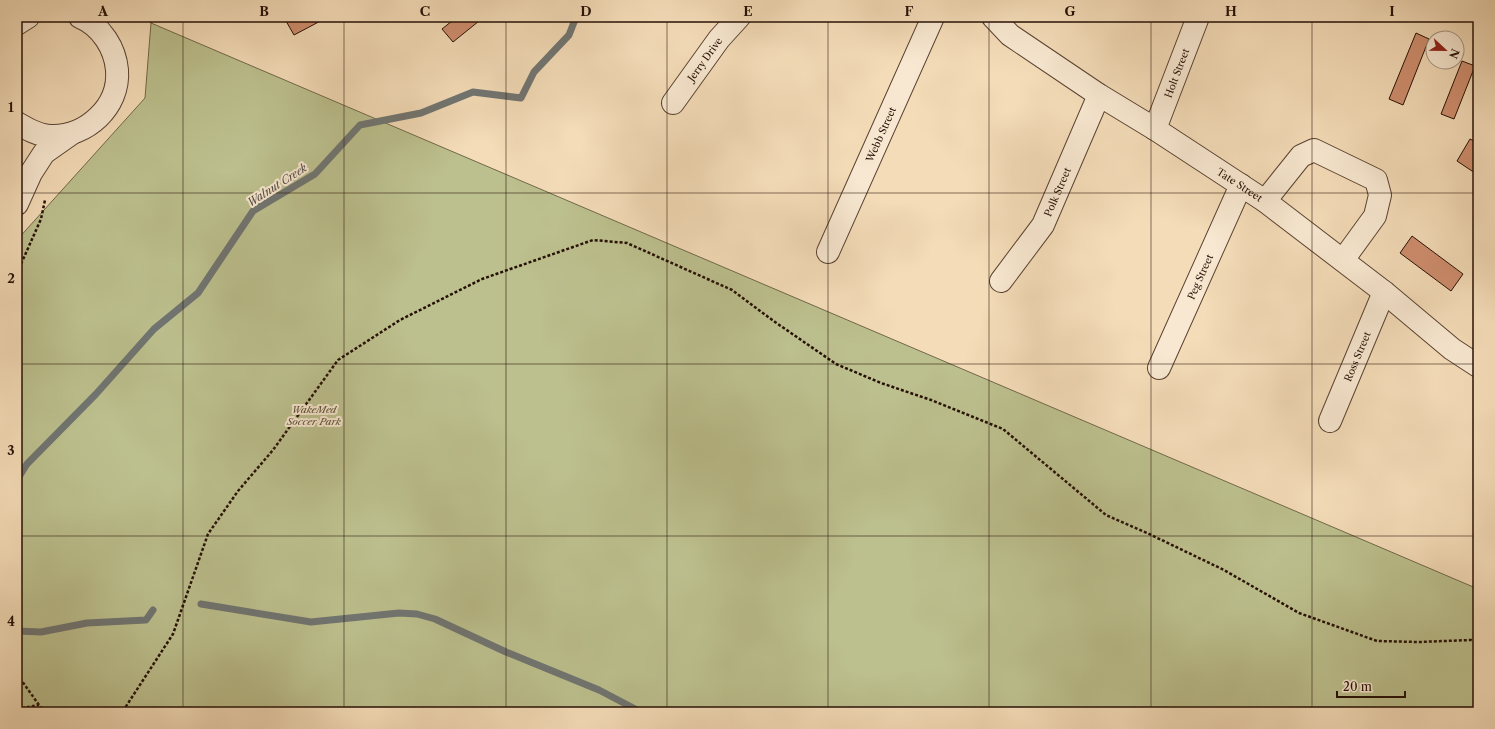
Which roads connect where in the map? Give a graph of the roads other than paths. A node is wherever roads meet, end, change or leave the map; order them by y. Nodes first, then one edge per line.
1 (23, 17) edge
2 (27, 17) edge
3 (80, 17) edge
4 (739, 17) edge
5 (933, 17) edge
6 (993, 17) edge
7 (1198, 17) edge
8 (17, 24) edge
9 (103, 24) edge
10 (1099, 95) junction
11 (673, 103) dead end
12 (17, 123) edge
13 (1155, 129) junction
14 (71, 134) junction
15 (1241, 185) junction
16 (1265, 201) junction
17 (17, 204) edge
18 (828, 252) dead end
19 (1343, 260) junction
20 (1001, 281) dead end
21 (1384, 292) junction
22 (1478, 366) edge
23 (1159, 368) dead end
24 (1330, 421) dead end

1 - 2 street
2 - 8 street
3 - 9 street
4 - 11 street, Jerry Drive
5 - 18 street, Webb Street
6 - 10 street, Tate Street
7 - 13 street, Holt Street
9 - 14 street
10 - 13 street, Tate Street
10 - 20 street, Polk Street
12 - 14 street
13 - 15 street, Tate Street
14 - 17 street
15 - 16 street, Tate Street
15 - 23 street, Peg Street
16 - 19 street, Tate Street
16 - 19 street
19 - 21 street, Tate Street
21 - 22 street, Tate Street
21 - 24 street, Ross Street

